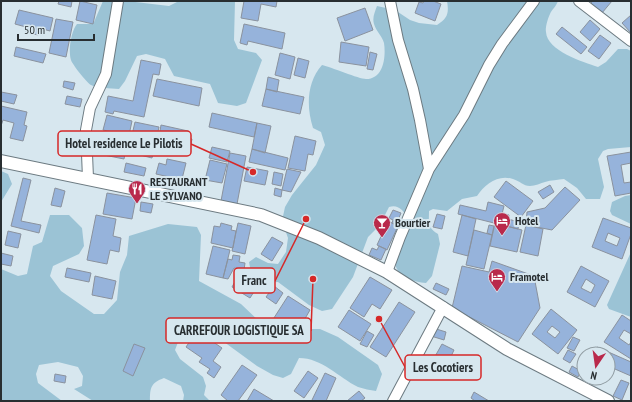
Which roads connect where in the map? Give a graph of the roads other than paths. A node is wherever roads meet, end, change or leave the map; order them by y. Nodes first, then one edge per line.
1 (118, 1) edge
2 (390, 1) edge
3 (534, 1) edge
4 (579, 1) edge
5 (631, 41) edge
6 (1, 161) edge
7 (429, 168) junction
8 (88, 178) junction
9 (387, 272) junction
10 (443, 307) junction
11 (393, 401) edge
12 (608, 401) edge

1 - 8 street
2 - 7 street
3 - 7 street
4 - 5 street
6 - 8 street
7 - 9 street
8 - 9 street
9 - 10 street
10 - 11 street
10 - 12 street

